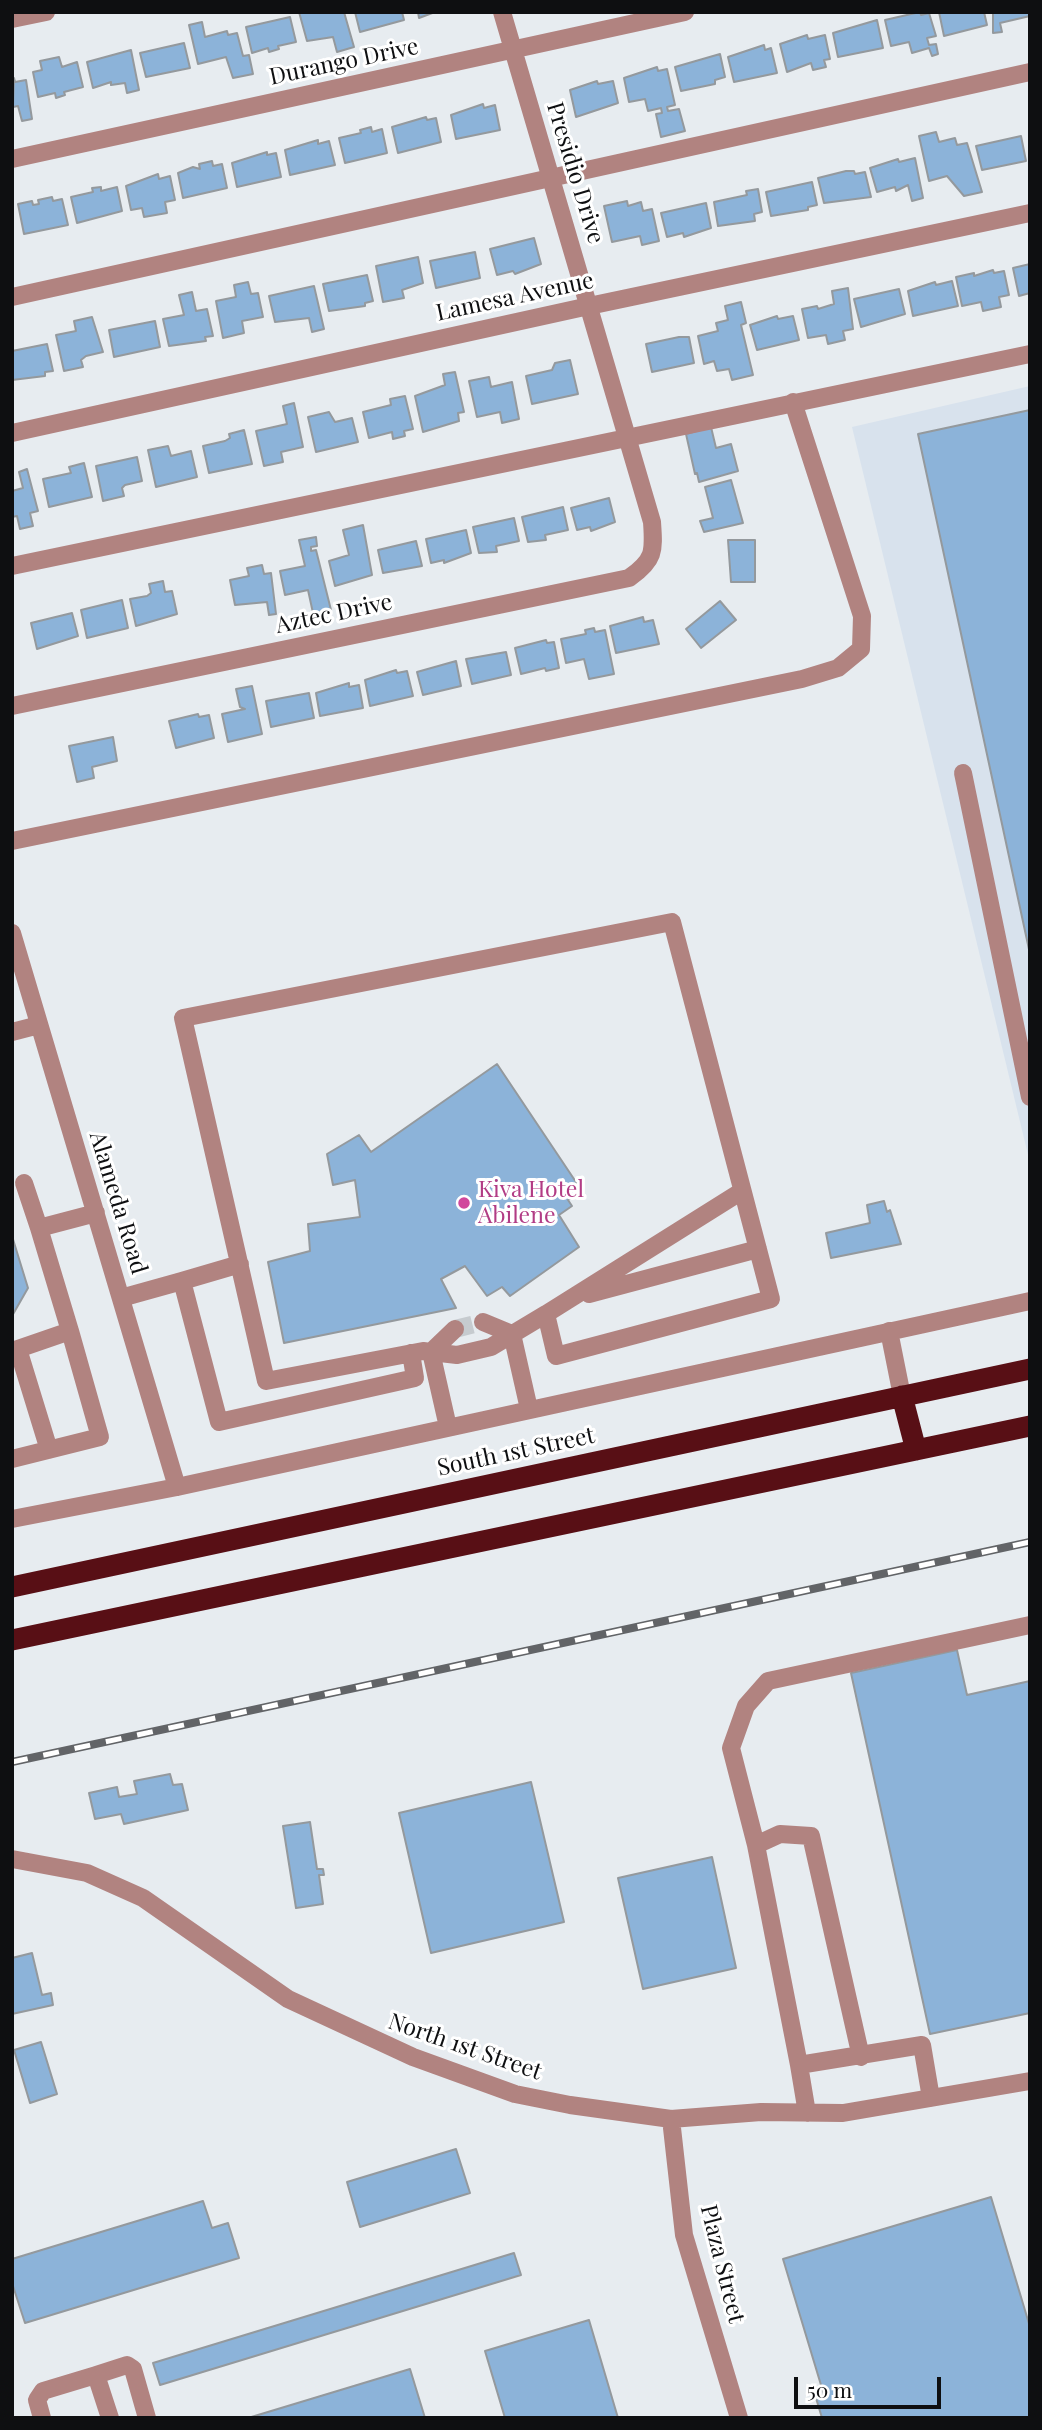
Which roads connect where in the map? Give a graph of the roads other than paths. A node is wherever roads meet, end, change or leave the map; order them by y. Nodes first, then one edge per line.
1 (46, 12) edge
2 (502, 12) edge
3 (685, 12) edge
4 (12, 19) edge
5 (512, 51) junction
6 (1030, 72) edge
7 (12, 159) edge
8 (551, 178) junction
9 (1030, 213) edge
10 (12, 297) edge
11 (589, 306) junction
12 (1030, 354) edge
13 (793, 402) junction
14 (12, 433) edge
15 (628, 438) junction
16 (654, 550) joint
17 (12, 566) edge
18 (12, 706) edge
19 (963, 773) dead end
20 (12, 841) edge
21 (12, 933) edge
22 (39, 1025) junction
23 (12, 1032) edge
24 (1030, 1097) edge
25 (24, 1182) dead end
26 (742, 1191) junction
27 (96, 1213) junction
28 (38, 1228) junction
29 (758, 1250) junction
30 (240, 1264) junction
31 (182, 1281) junction
32 (121, 1298) junction
33 (570, 1299) junction
34 (1030, 1301) edge
35 (547, 1314) junction
36 (482, 1322) tunnel mouth
37 (455, 1329) tunnel mouth
38 (70, 1331) junction
39 (889, 1331) junction
40 (512, 1334) junction
41 (15, 1350) edge
42 (432, 1352) junction
43 (411, 1353) junction
44 (1030, 1369) edge
45 (902, 1396) junction
46 (529, 1409) junction
47 (1030, 1426) edge
48 (448, 1427) junction
49 (49, 1450) junction
50 (916, 1450) junction
51 (12, 1459) edge
52 (177, 1486) junction
53 (12, 1520) edge
54 (12, 1587) edge
55 (1030, 1625) edge
56 (12, 1640) edge
57 (756, 1845) junction
58 (12, 1859) edge
59 (861, 2057) junction
60 (799, 2065) junction
61 (1030, 2081) edge
62 (931, 2098) junction
63 (807, 2113) junction
64 (671, 2119) junction
65 (96, 2375) junction
66 (43, 2418) edge
67 (110, 2418) edge
68 (147, 2418) edge
69 (739, 2418) edge

1 - 4 street
2 - 5 street, Presidio Drive
3 - 5 street, Durango Drive
5 - 7 street, Durango Drive
5 - 8 street, Presidio Drive
6 - 8 street
8 - 10 street
8 - 11 street, Presidio Drive
9 - 11 street, Lamesa Avenue
11 - 14 street, Lamesa Avenue
11 - 15 street, Presidio Drive
12 - 13 street
13 - 15 street
13 - 20 street
15 - 16 street, Presidio Drive
15 - 17 street
16 - 18 street, Aztec Drive
19 - 24 street
21 - 22 street, Alameda Road
22 - 23 street
22 - 27 street, Alameda Road
25 - 28 street
26 - 29 street
26 - 30 street
26 - 33 street
27 - 28 street
27 - 32 street, Alameda Road
28 - 38 street
29 - 33 street
29 - 35 street
30 - 31 street
30 - 43 street
31 - 32 street
31 - 43 street
32 - 52 street, Alameda Road
33 - 35 street
34 - 39 street, South 1st Street
35 - 40 street
36 - 40 street
37 - 42 street
38 - 41 street
38 - 49 street
39 - 45 street
39 - 46 street, South 1st Street
40 - 42 street
40 - 46 street
41 - 49 street
42 - 43 street
42 - 48 street
44 - 45 highway, South 1st Street
45 - 50 highway
45 - 54 highway, South 1st Street
46 - 48 street, South 1st Street
47 - 50 highway
48 - 52 street, South 1st Street
49 - 51 street
50 - 56 highway
52 - 53 street, South 1st Street
55 - 57 street
57 - 59 street
57 - 60 street
58 - 64 street, North 1st Street
59 - 60 street
59 - 62 street
60 - 63 street
61 - 62 street, North 1st Street
62 - 63 street, North 1st Street
63 - 64 street, North 1st Street
64 - 69 street, Plaza Street
65 - 66 street
65 - 67 street
65 - 68 street

